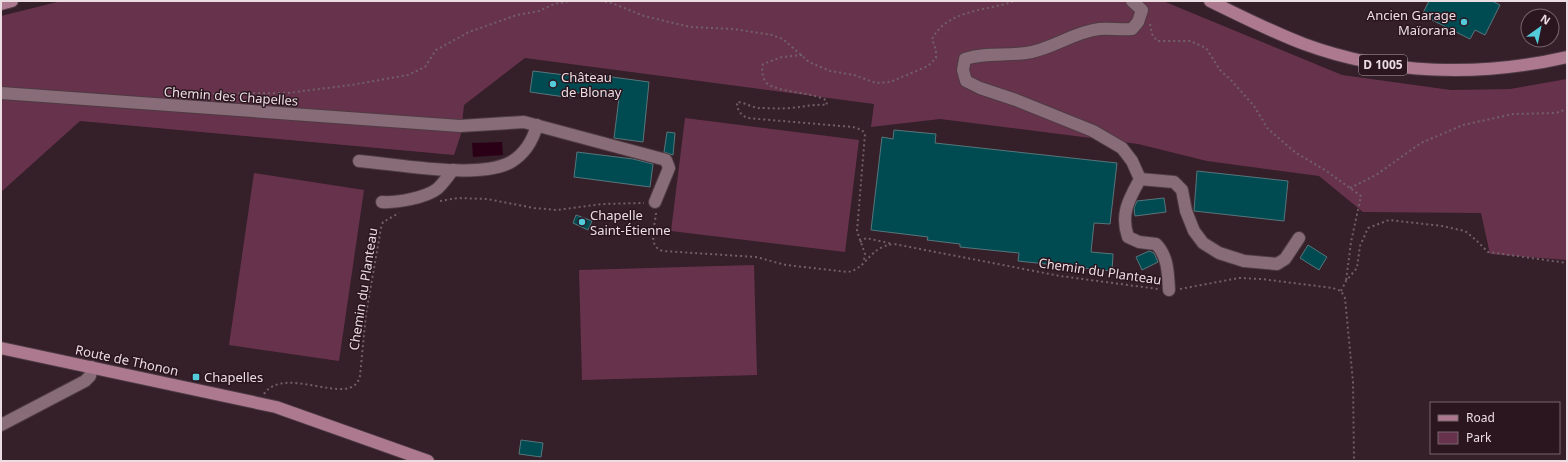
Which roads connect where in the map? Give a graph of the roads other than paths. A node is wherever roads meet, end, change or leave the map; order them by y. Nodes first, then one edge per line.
1 (12, 1) edge
2 (1132, 1) edge
3 (1210, 1) edge
4 (1, 4) edge
5 (1567, 57) edge
6 (1, 93) edge
7 (537, 125) junction
8 (359, 161) dead end
9 (453, 170) junction
10 (1140, 179) junction
11 (382, 202) dead end
12 (655, 202) road end
13 (1299, 238) dead end
14 (1169, 290) road end
15 (1, 348) edge
16 (92, 367) junction
17 (1, 425) edge
18 (428, 461) edge

1 - 4 main road
2 - 10 street
3 - 5 main road, D 1005
6 - 7 street, Chemin des Chapelles
7 - 9 street
7 - 12 street, Chemin des Chapelles
8 - 9 street
9 - 11 street
10 - 13 street
10 - 14 street
15 - 16 main road, Route de Thonon
16 - 17 street
16 - 18 main road, Route de Thonon

